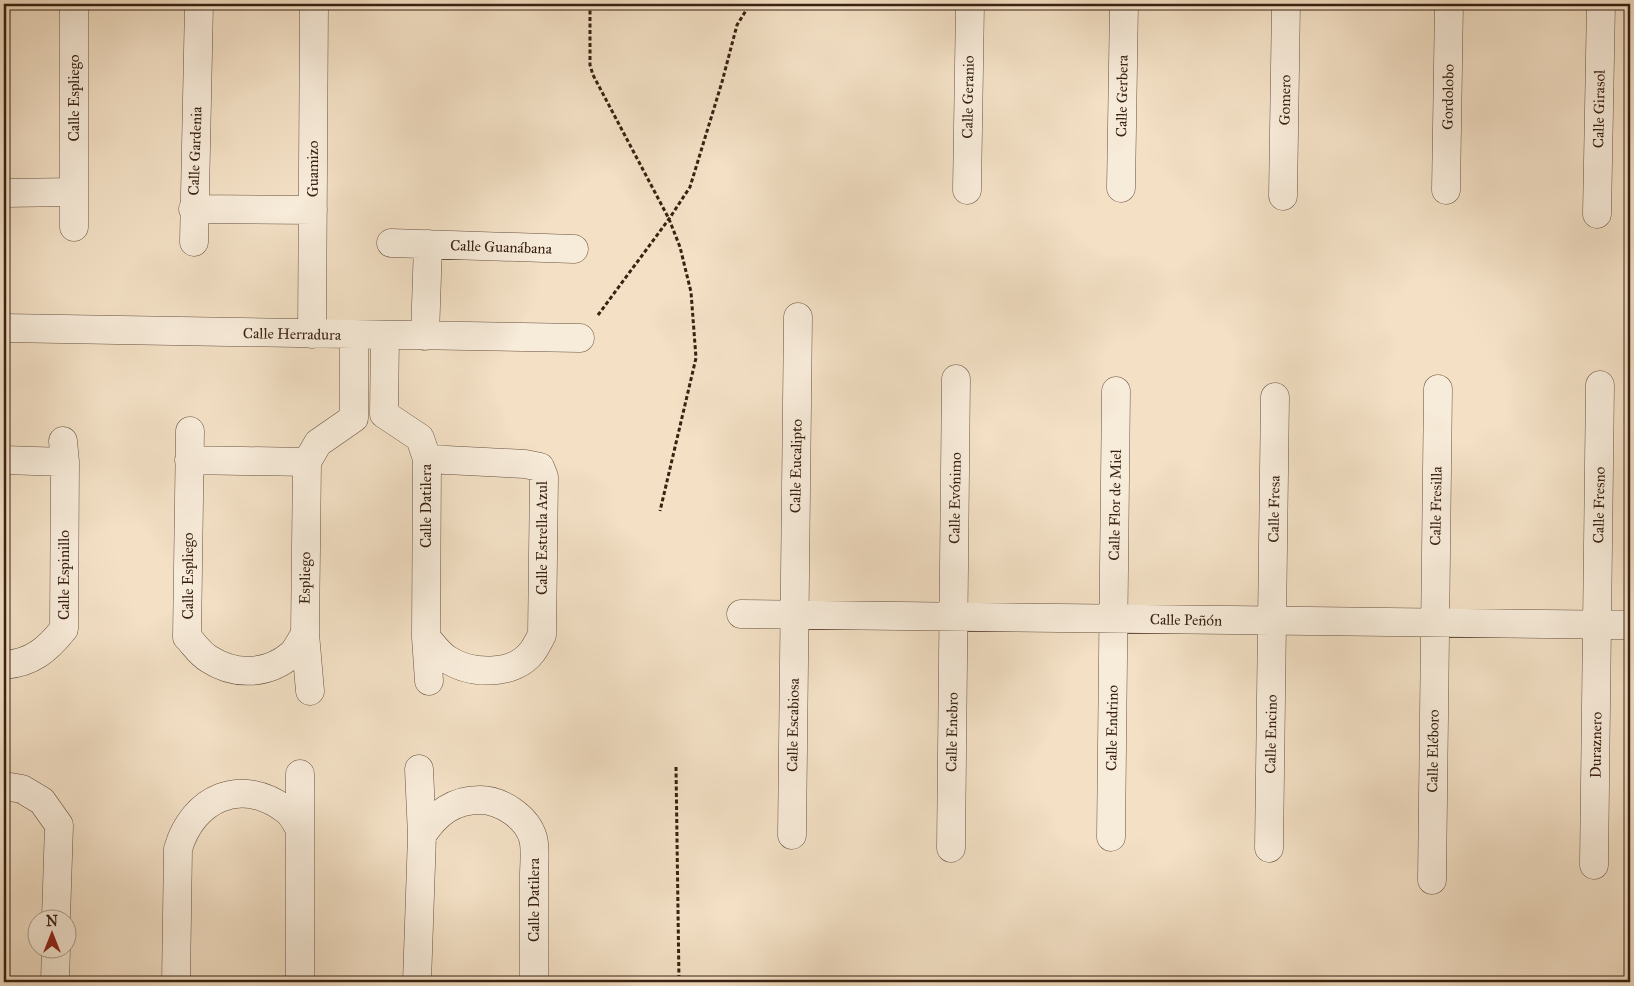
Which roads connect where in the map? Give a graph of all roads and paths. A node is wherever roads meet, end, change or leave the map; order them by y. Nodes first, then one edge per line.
1 (74, 4) edge
2 (199, 4) edge
3 (314, 4) edge
4 (590, 4) edge
5 (750, 4) edge
6 (970, 4) edge
7 (1124, 4) edge
8 (1286, 4) edge
9 (1449, 4) edge
10 (1601, 4) edge
11 (1121, 188) dead end
12 (967, 190) dead end
13 (1446, 190) dead end
14 (74, 192) junction
15 (4, 193) edge
16 (1283, 196) dead end
17 (193, 209) junction
18 (313, 210) junction
19 (1598, 214) dead end
20 (669, 219) junction
21 (74, 227) dead end
22 (194, 242) dead end
23 (391, 243) dead end
24 (428, 244) junction
25 (574, 249) dead end
26 (798, 318) dead end
27 (4, 328) edge
28 (312, 334) junction
29 (354, 335) junction
30 (385, 335) junction
31 (425, 336) junction
32 (580, 338) joint
33 (956, 379) dead end
34 (1600, 385) dead end
35 (1438, 389) dead end
36 (1116, 391) dead end
37 (1275, 397) dead end
38 (190, 431) dead end
39 (4, 460) edge
40 (189, 460) junction
41 (427, 460) junction
42 (307, 462) junction
43 (660, 511) dead end
44 (741, 614) dead end
45 (794, 615) junction
46 (954, 617) junction
47 (1113, 619) junction
48 (1272, 621) junction
49 (1435, 623) junction
50 (1598, 625) junction
51 (1630, 625) edge
52 (305, 634) junction
53 (426, 637) junction
54 (11, 664) edge
55 (429, 681) dead end
56 (310, 691) dead end
57 (676, 767) dead end
58 (419, 769) dead end
59 (300, 774) dead end
60 (4, 786) edge
61 (300, 829) junction
62 (422, 835) junction
63 (792, 835) dead end
64 (1111, 837) dead end
65 (951, 848) dead end
66 (1270, 848) dead end
67 (1594, 865) dead end
68 (1432, 880) dead end
69 (56, 908) edge
70 (56, 958) edge
71 (55, 982) edge
72 (176, 982) edge
73 (300, 982) edge
74 (417, 982) edge
75 (534, 982) edge
76 (679, 982) edge

1 - 14 street, Calle Espliego
2 - 17 street, Calle Gardenia
3 - 18 street, Guamizo
4 - 20 path
5 - 20 path
6 - 12 street, Calle Geranio
7 - 11 street, Calle Gerbera
8 - 16 street, Gomero
9 - 13 street, Gordolobo
10 - 19 street, Calle Girasol
14 - 15 street
14 - 21 street, Calle Espliego
17 - 18 street, Calle Gardenia
17 - 22 street
18 - 28 street, Guamizo
20 - 32 path
20 - 43 path
23 - 24 street, Calle Guanábana
24 - 25 street, Calle Guanábana
24 - 31 street
26 - 45 street, Calle Eucalipto
27 - 28 street, Calle Herradura
28 - 29 street, Calle Herradura
29 - 30 street, Calle Herradura
29 - 42 street
30 - 31 street, Calle Herradura
30 - 41 street, Calle Datilera
31 - 32 street, Calle Herradura
33 - 46 street, Calle Evónimo
34 - 50 street, Calle Fresno
35 - 49 street, Calle Fresilla
36 - 47 street, Calle Flor de Miel
37 - 48 street, Calle Fresa
38 - 40 street, Calle Espliego
39 - 54 street, Calle Espinillo
40 - 42 street
40 - 52 street, Calle Espliego
41 - 53 street, Calle Datilera
41 - 53 street, Calle Estrella Azul
42 - 52 street, Espliego
44 - 45 street, Calle Peñón
45 - 46 street, Calle Peñón
45 - 63 street, Calle Escabiosa
46 - 47 street, Calle Peñón
46 - 65 street, Calle Enebro
47 - 48 street, Calle Peñón
47 - 64 street, Calle Endrino
48 - 49 street, Calle Peñón
48 - 66 street, Calle Encino
49 - 50 street, Calle Peñón
49 - 68 street, Calle Eléboro
50 - 51 street, Calle Peñón
50 - 67 street, Duraznero
52 - 56 street, Espliego
53 - 55 street, Calle Datilera
57 - 76 path
58 - 62 street
59 - 61 street
60 - 69 street
61 - 72 street
61 - 73 street
62 - 74 street
62 - 75 street, Calle Datilera
70 - 71 street

